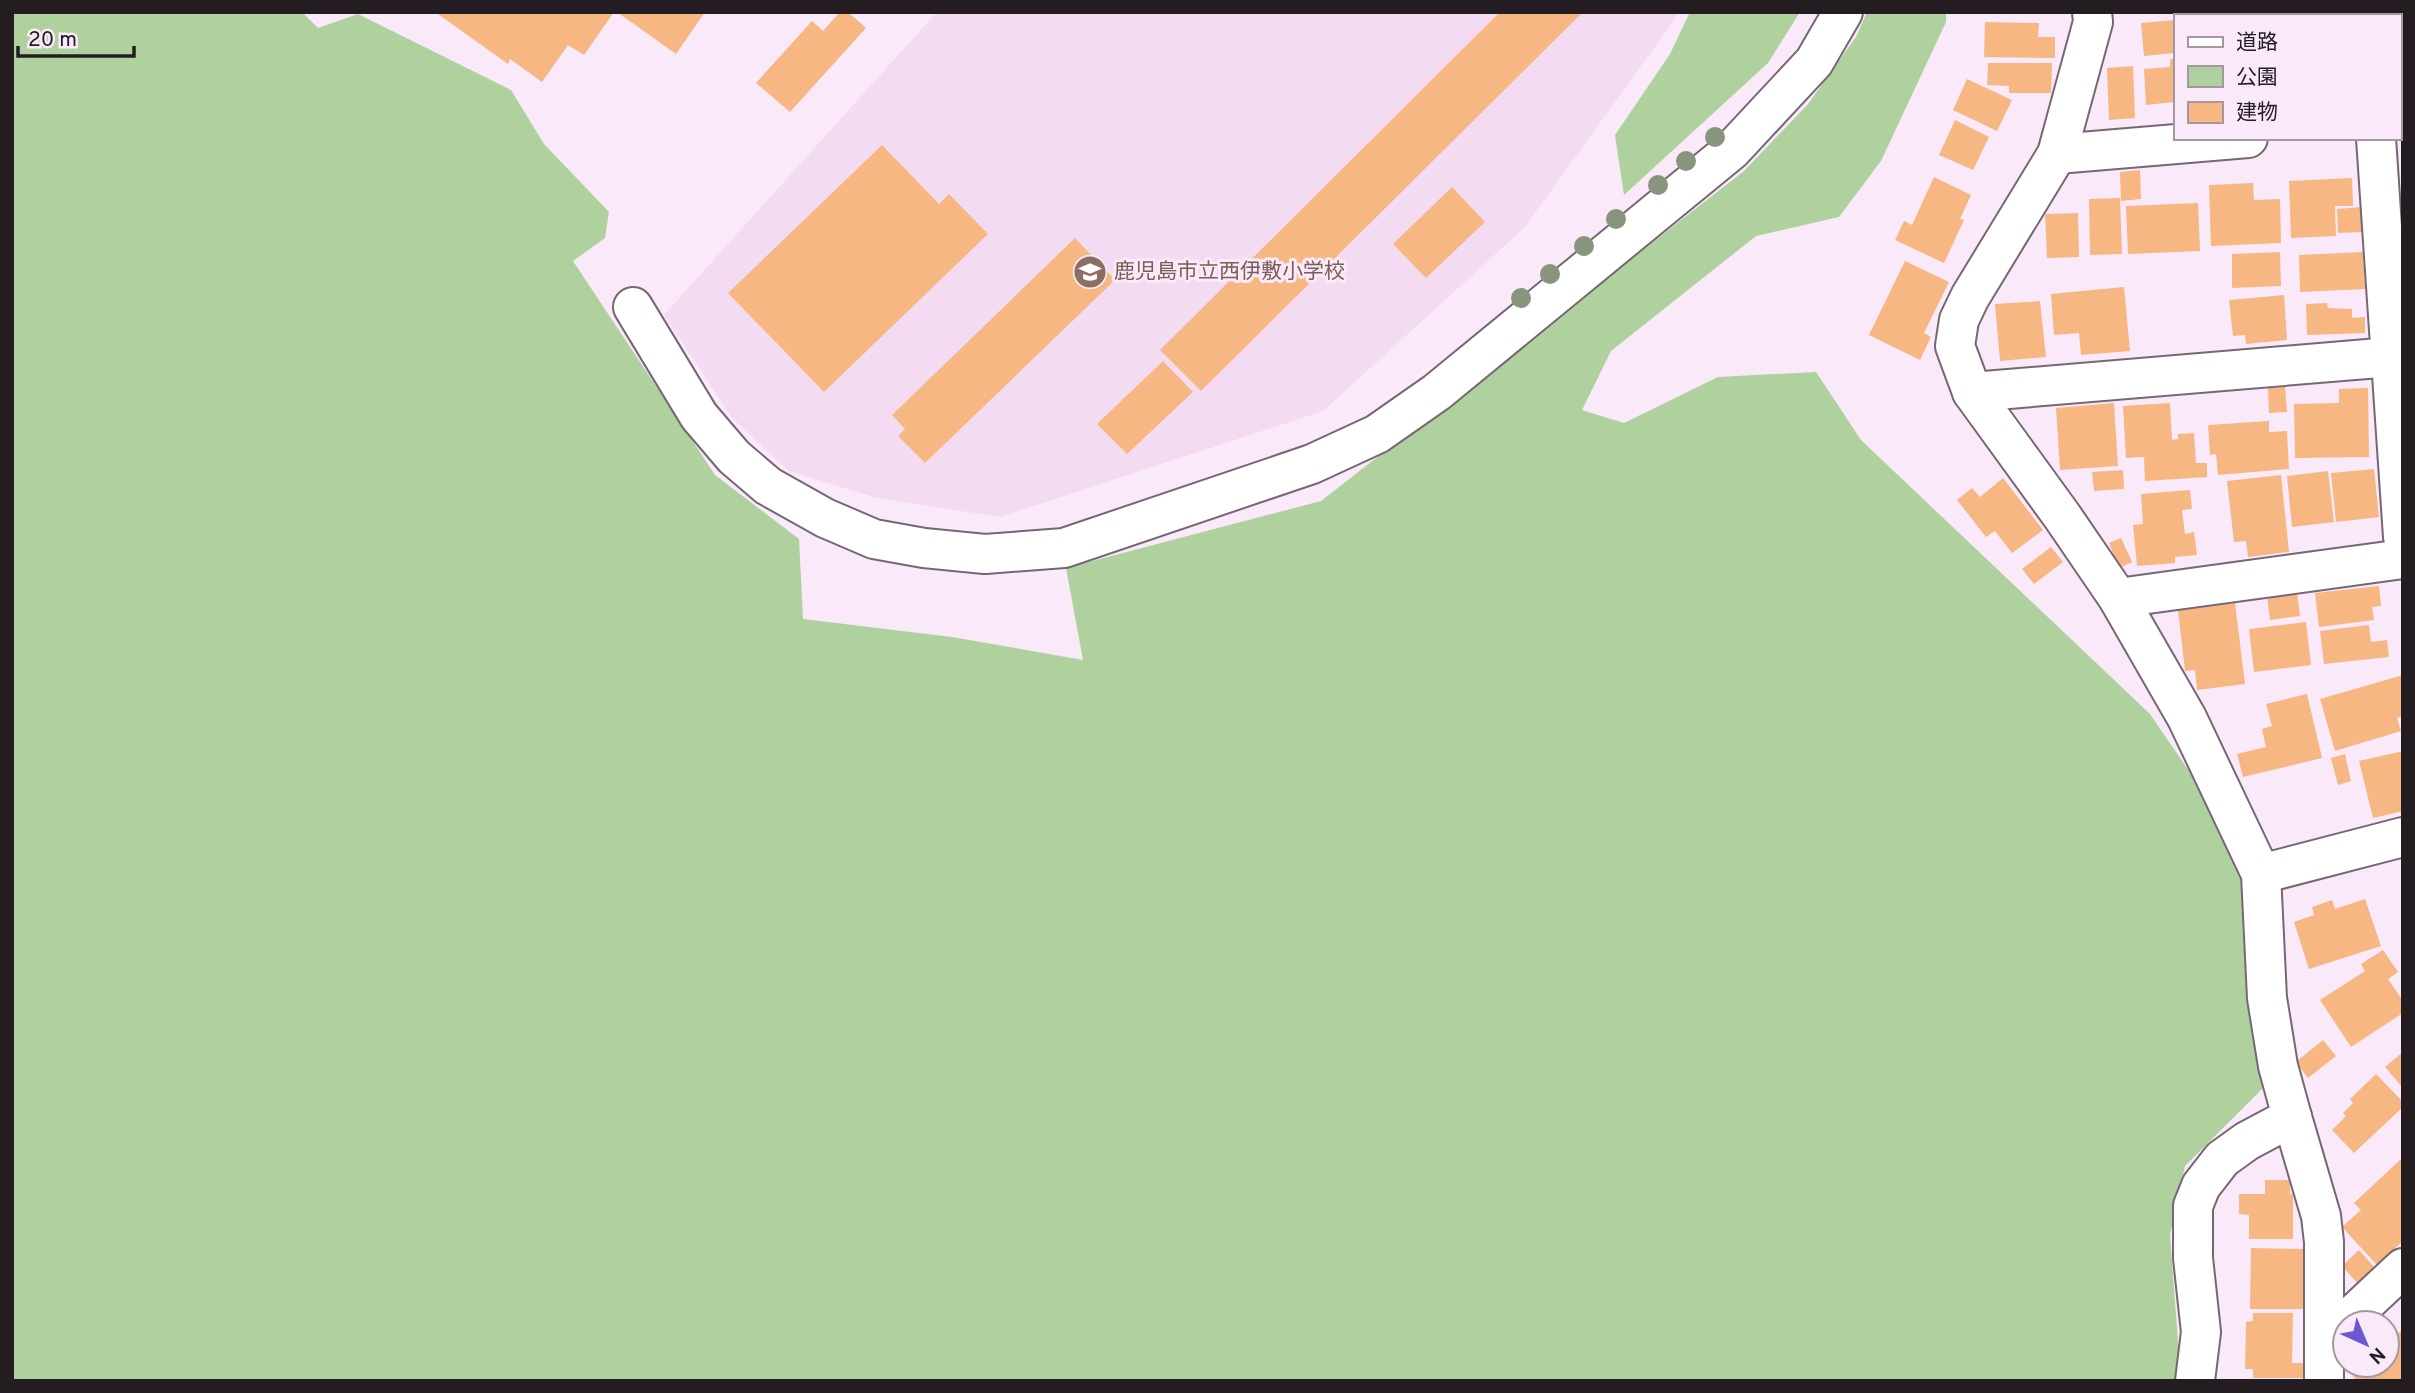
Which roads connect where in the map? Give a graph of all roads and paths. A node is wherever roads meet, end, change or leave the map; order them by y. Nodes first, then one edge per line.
1 (1843, 12) edge
2 (2092, 12) edge
3 (2224, 140) edge
4 (2376, 140) edge
5 (2057, 154) junction
6 (633, 307) dead end
7 (2397, 356) edge
8 (1972, 392) junction
9 (2403, 537) edge
10 (2403, 559) edge
11 (2118, 598) junction
12 (2403, 837) edge
13 (2262, 874) junction
14 (2292, 1117) junction
15 (2403, 1268) edge
16 (2325, 1341) junction
17 (2195, 1381) edge
18 (2323, 1381) edge

1 - 6 street
2 - 5 street
3 - 5 street
4 - 7 street
5 - 8 street
7 - 8 street
7 - 9 street
8 - 11 street
10 - 11 street
11 - 13 street
12 - 13 street
13 - 14 street
14 - 16 street
14 - 17 street
15 - 16 street
16 - 18 street

